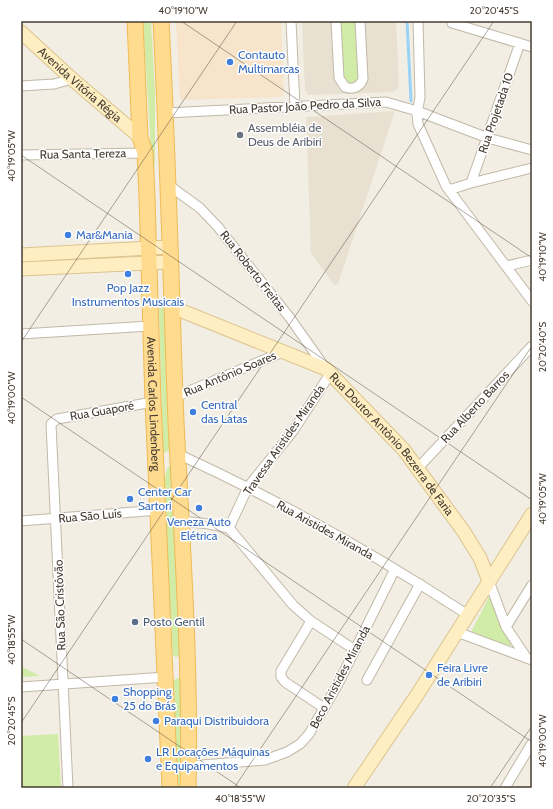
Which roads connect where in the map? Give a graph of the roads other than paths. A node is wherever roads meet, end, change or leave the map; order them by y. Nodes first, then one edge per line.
1 (135, 21) edge
2 (161, 21) edge
3 (291, 21) edge
4 (336, 21) edge
5 (360, 21) edge
6 (418, 21) edge
7 (452, 22) edge
8 (21, 32) edge
9 (520, 43) junction
10 (532, 47) edge
11 (72, 79) junction
12 (21, 86) edge
13 (295, 106) junction
14 (417, 111) junction
15 (166, 113) junction
16 (140, 137) junction
17 (488, 138) junction
18 (532, 150) edge
19 (145, 153) junction
20 (21, 155) edge
21 (532, 168) edge
22 (471, 183) junction
23 (168, 184) junction
24 (449, 190) junction
25 (169, 247) junction
26 (102, 251) junction
27 (52, 254) junction
28 (21, 255) edge
29 (149, 256) junction
30 (532, 260) edge
31 (170, 262) junction
32 (103, 265) junction
33 (507, 266) junction
34 (53, 267) junction
35 (21, 269) edge
36 (532, 301) edge
37 (172, 307) junction
38 (150, 326) junction
39 (21, 334) edge
40 (532, 346) edge
41 (285, 351) junction
42 (328, 371) junction
43 (175, 397) junction
44 (153, 402) junction
45 (52, 421) joint
46 (178, 454) junction
47 (418, 468) junction
48 (156, 474) junction
49 (248, 487) junction
50 (159, 510) junction
51 (532, 514) edge
52 (56, 519) junction
53 (21, 521) edge
54 (181, 521) junction
55 (228, 528) junction
56 (395, 569) junction
57 (489, 581) junction
58 (420, 584) junction
59 (532, 585) edge
60 (468, 615) junction
61 (311, 621) junction
62 (506, 627) junction
63 (457, 632) junction
64 (514, 639) junction
65 (355, 650) junction
66 (505, 650) junction
67 (187, 656) junction
68 (529, 658) edge
69 (166, 678) junction
70 (367, 680) dead end
71 (63, 685) junction
72 (21, 687) edge
73 (324, 708) junction
74 (532, 743) edge
75 (189, 766) junction
76 (68, 788) edge
77 (170, 788) edge
78 (188, 788) edge
79 (354, 788) edge
80 (505, 788) edge

1 - 16 main road, Avenida Carlos Lindenberg
2 - 15 main road, Avenida Carlos Lindenberg
3 - 13 street
4 - 5 street
6 - 14 street
7 - 9 street
8 - 11 street, Avenida Vitória Régia
9 - 10 street
9 - 17 street, Rua Projetada 10
11 - 12 street
11 - 16 street, Avenida Vitória Régia
13 - 14 street, Rua Pastor João Pedro da Silva
13 - 15 street, Rua Pastor João Pedro da Silva
14 - 17 street, Rua Pastor João Pedro da Silva
14 - 24 street
15 - 23 main road, Avenida Carlos Lindenberg
16 - 19 main road, Avenida Carlos Lindenberg
17 - 18 street, Rua Pastor João Pedro da Silva
17 - 22 street, Rua Projetada 10
19 - 20 street, Rua Santa Tereza
19 - 29 main road, Avenida Carlos Lindenberg
21 - 22 street
22 - 24 street
23 - 25 main road, Avenida Carlos Lindenberg
23 - 42 street, Rua Roberto Freitas
24 - 33 street
25 - 29 street
25 - 31 main road, Avenida Carlos Lindenberg
26 - 27 street
26 - 29 street
26 - 32 street
27 - 28 street
27 - 34 street
29 - 31 street
29 - 32 street
29 - 37 main road
29 - 38 main road, Avenida Carlos Lindenberg
30 - 33 street
31 - 37 main road, Avenida Carlos Lindenberg
32 - 34 street
33 - 36 street
34 - 35 street
37 - 41 street, Rua Doutor Antônio Bezerra de Faria
37 - 43 main road, Avenida Carlos Lindenberg
38 - 39 street
38 - 44 main road, Avenida Carlos Lindenberg
40 - 47 street, Rua Alberto Barros
41 - 42 street, Rua Doutor Antônio Bezerra de Faria
41 - 43 street, Rua Antônio Soares
42 - 47 street, Rua Doutor Antônio Bezerra de Faria
42 - 49 street, Travessa Aristides Miranda
43 - 46 main road, Avenida Carlos Lindenberg
44 - 45 street, Rua Guaporé
44 - 48 main road, Avenida Carlos Lindenberg
45 - 52 street, Rua São Cristóvão
46 - 48 main road
46 - 49 street, Rua Aristides Miranda
46 - 54 main road, Avenida Carlos Lindenberg
47 - 57 street, Rua Doutor Antônio Bezerra de Faria
48 - 50 main road, Avenida Carlos Lindenberg
49 - 55 street, Travessa Aristides Miranda
49 - 56 street, Rua Aristides Miranda
50 - 52 street, Rua São Luís
50 - 69 main road, Avenida Carlos Lindenberg
51 - 57 street
52 - 53 street, Rua São Luís
52 - 71 street, Rua São Cristóvão
54 - 55 street
54 - 67 main road, Avenida Carlos Lindenberg
55 - 61 street
56 - 58 street, Rua Aristides Miranda
56 - 65 street, Beco Aristides Miranda
57 - 60 street
57 - 62 street
58 - 60 street, Rua Aristides Miranda
58 - 70 street
59 - 62 street
60 - 63 street
61 - 65 street
61 - 73 street
62 - 64 street
63 - 66 street
63 - 79 street
64 - 66 street
64 - 68 street
65 - 73 street, Beco Aristides Miranda
66 - 68 street
67 - 69 main road
67 - 75 main road, Avenida Carlos Lindenberg
69 - 71 street
69 - 77 main road, Avenida Carlos Lindenberg
71 - 72 street
71 - 76 street, Rua São Cristóvão
73 - 75 street, Beco Aristides Miranda
74 - 80 street
75 - 78 main road, Avenida Carlos Lindenberg

